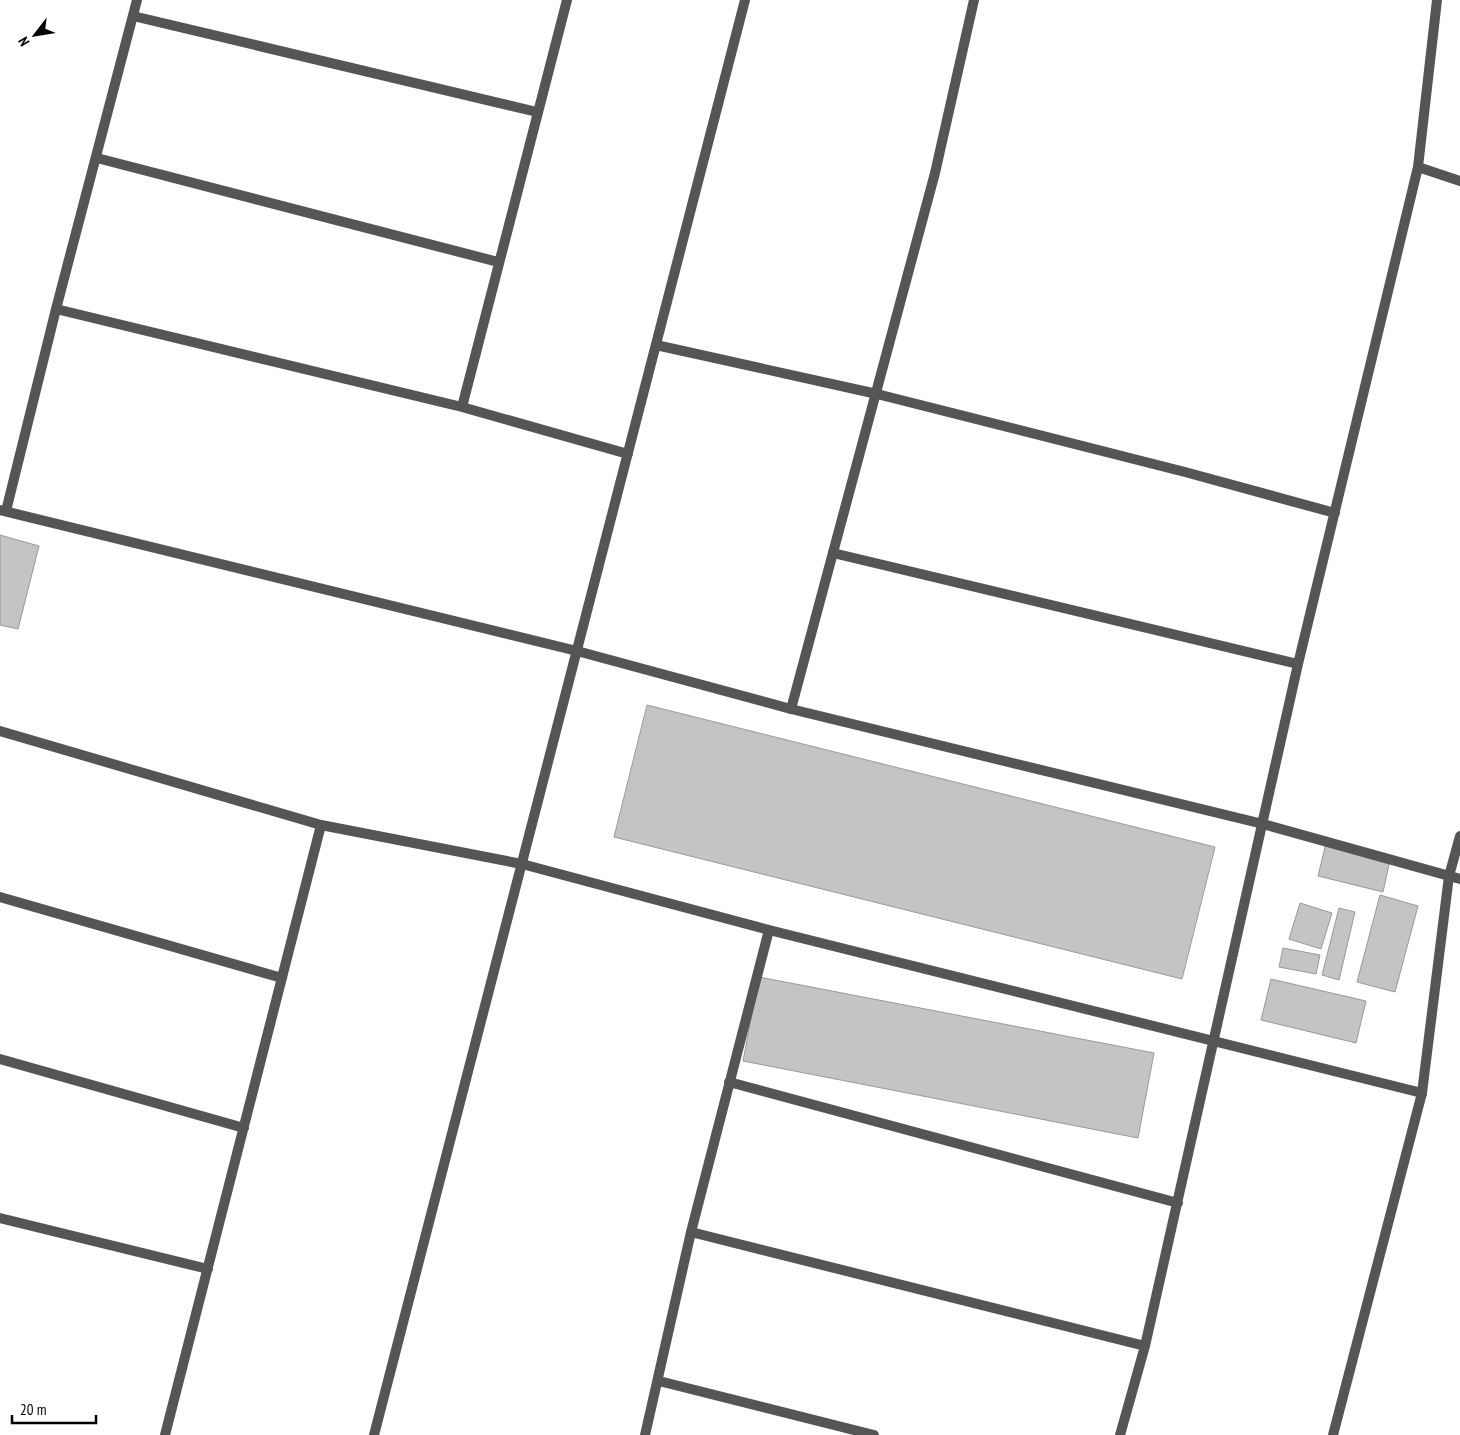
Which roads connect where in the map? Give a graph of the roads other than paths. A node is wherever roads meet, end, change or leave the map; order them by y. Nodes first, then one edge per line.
1 (137, 0) edge
2 (567, 0) edge
3 (746, 0) edge
4 (974, 0) edge
5 (1437, 0) edge
6 (133, 16) junction
7 (537, 112) junction
8 (97, 158) junction
9 (1418, 167) junction
10 (1460, 181) edge
11 (498, 262) junction
12 (56, 309) junction
13 (656, 345) junction
14 (876, 394) junction
15 (462, 407) junction
16 (628, 454) junction
17 (3, 511) edge
18 (1335, 513) junction
19 (833, 553) junction
20 (577, 651) junction
21 (1298, 664) junction
22 (791, 709) junction
23 (0, 731) edge
24 (1263, 824) junction
25 (321, 825) junction
26 (1460, 836) edge
27 (522, 864) junction
28 (1449, 876) junction
29 (1460, 879) edge
30 (0, 897) edge
31 (769, 930) junction
32 (282, 978) junction
33 (1214, 1040) junction
34 (0, 1060) edge
35 (729, 1082) junction
36 (1422, 1093) junction
37 (244, 1128) junction
38 (1178, 1203) junction
39 (0, 1218) edge
40 (691, 1232) junction
41 (208, 1269) junction
42 (1145, 1346) junction
43 (658, 1381) junction
44 (165, 1435) edge
45 (374, 1435) edge
46 (645, 1435) edge
47 (874, 1435) edge
48 (1120, 1435) edge
49 (1332, 1435) edge

1 - 6 street
2 - 7 street
3 - 13 street
4 - 14 street
5 - 9 street
6 - 7 street
6 - 8 street
7 - 11 street
8 - 11 street
8 - 12 street
9 - 10 street
9 - 18 street
11 - 15 street
12 - 15 street
12 - 17 street
13 - 14 street
13 - 16 street
14 - 18 street
14 - 19 street
15 - 16 street
16 - 20 street
17 - 20 street
18 - 21 street
19 - 21 street
19 - 22 street
20 - 22 street
20 - 27 street
21 - 24 street
22 - 24 street
23 - 25 street
24 - 28 street
24 - 33 street
25 - 27 street
25 - 32 street
26 - 28 street
27 - 31 street
27 - 45 street
28 - 29 street
28 - 36 street
30 - 32 street
31 - 33 street
31 - 35 street
32 - 37 street
33 - 36 street
33 - 38 street
34 - 37 street
35 - 38 street
35 - 40 street
36 - 49 street
37 - 41 street
38 - 42 street
39 - 41 street
40 - 42 street
40 - 43 street
41 - 44 street
42 - 48 street
43 - 46 street
43 - 47 street

